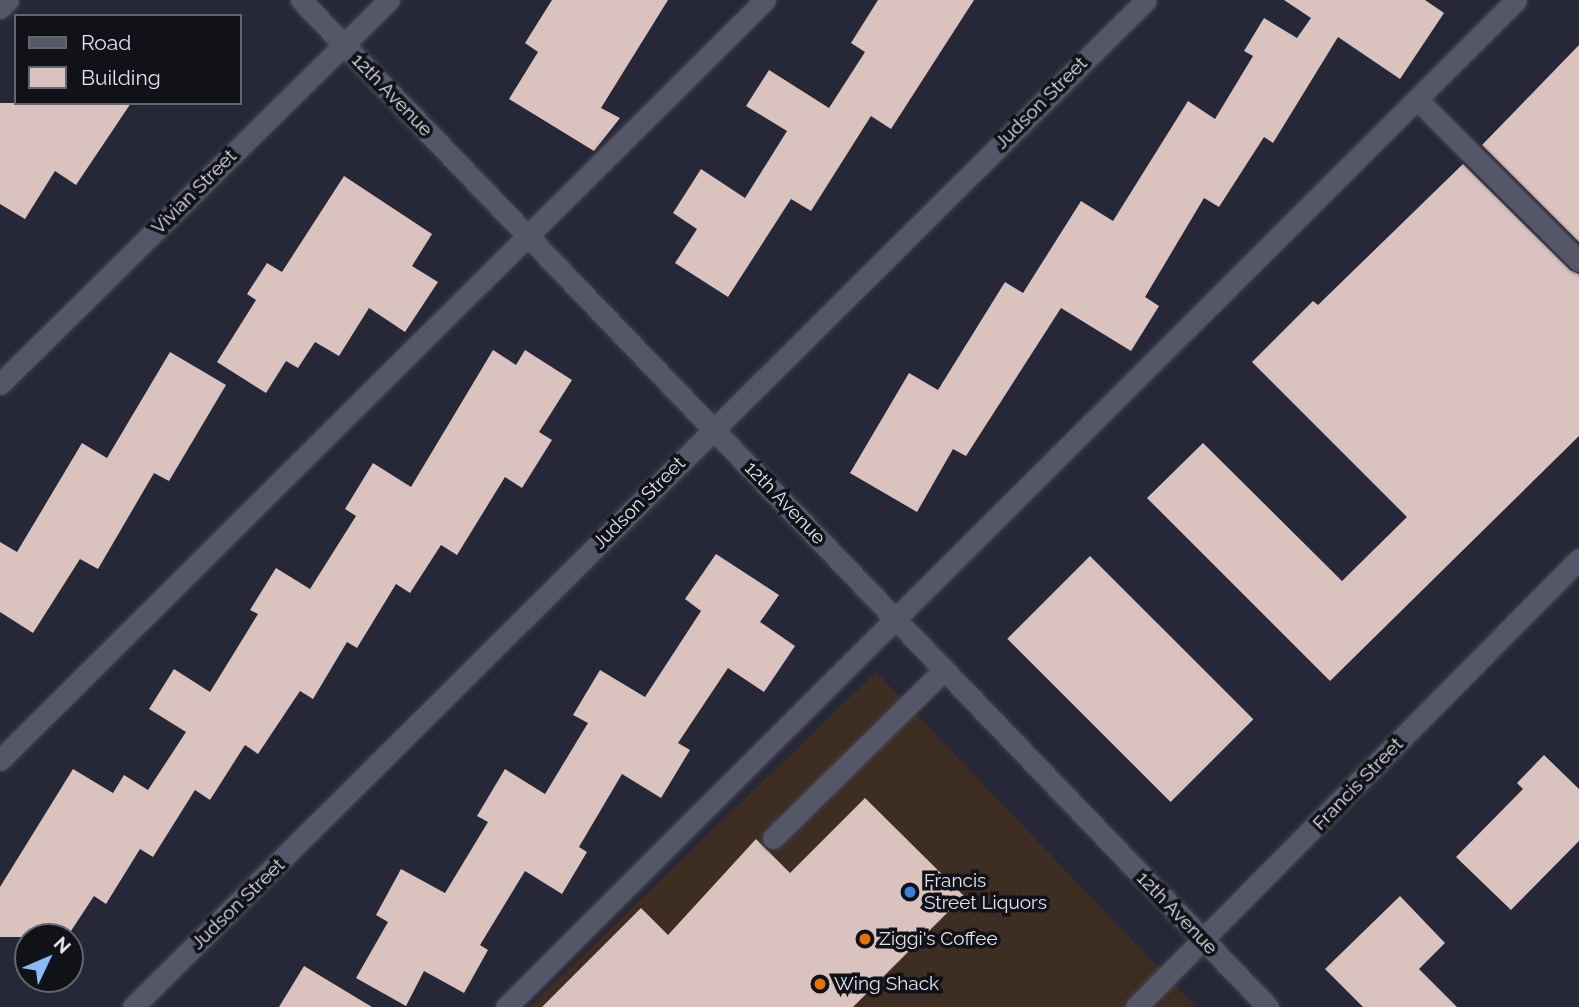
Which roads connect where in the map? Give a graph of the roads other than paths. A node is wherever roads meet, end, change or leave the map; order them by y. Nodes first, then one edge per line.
1 (8, 0) edge
2 (301, 0) edge
3 (389, 0) edge
4 (765, 0) edge
5 (1146, 0) edge
6 (1516, 0) edge
7 (0, 8) edge
8 (344, 44) junction
9 (1418, 99) junction
10 (529, 237) junction
11 (1579, 261) edge
12 (0, 384) edge
13 (712, 428) junction
14 (1579, 559) edge
15 (898, 621) junction
16 (944, 670) junction
17 (0, 761) edge
18 (773, 838) dead end
19 (1204, 940) junction
20 (133, 1007) edge
21 (506, 1007) edge
22 (1136, 1007) edge
23 (1268, 1007) edge

1 - 7 street
2 - 8 street, 12th Avenue
3 - 8 street, Vivian Street
4 - 10 street
5 - 13 street, Judson Street
6 - 9 street
8 - 10 street, 12th Avenue
8 - 12 street, Vivian Street
9 - 11 street
9 - 15 street
10 - 13 street, 12th Avenue
10 - 17 street
13 - 15 street, 12th Avenue
13 - 20 street, Judson Street
14 - 19 street, Francis Street
15 - 16 street, 12th Avenue
15 - 21 street
16 - 18 street
16 - 19 street, 12th Avenue
19 - 22 street, Francis Street
19 - 23 street, 12th Avenue

